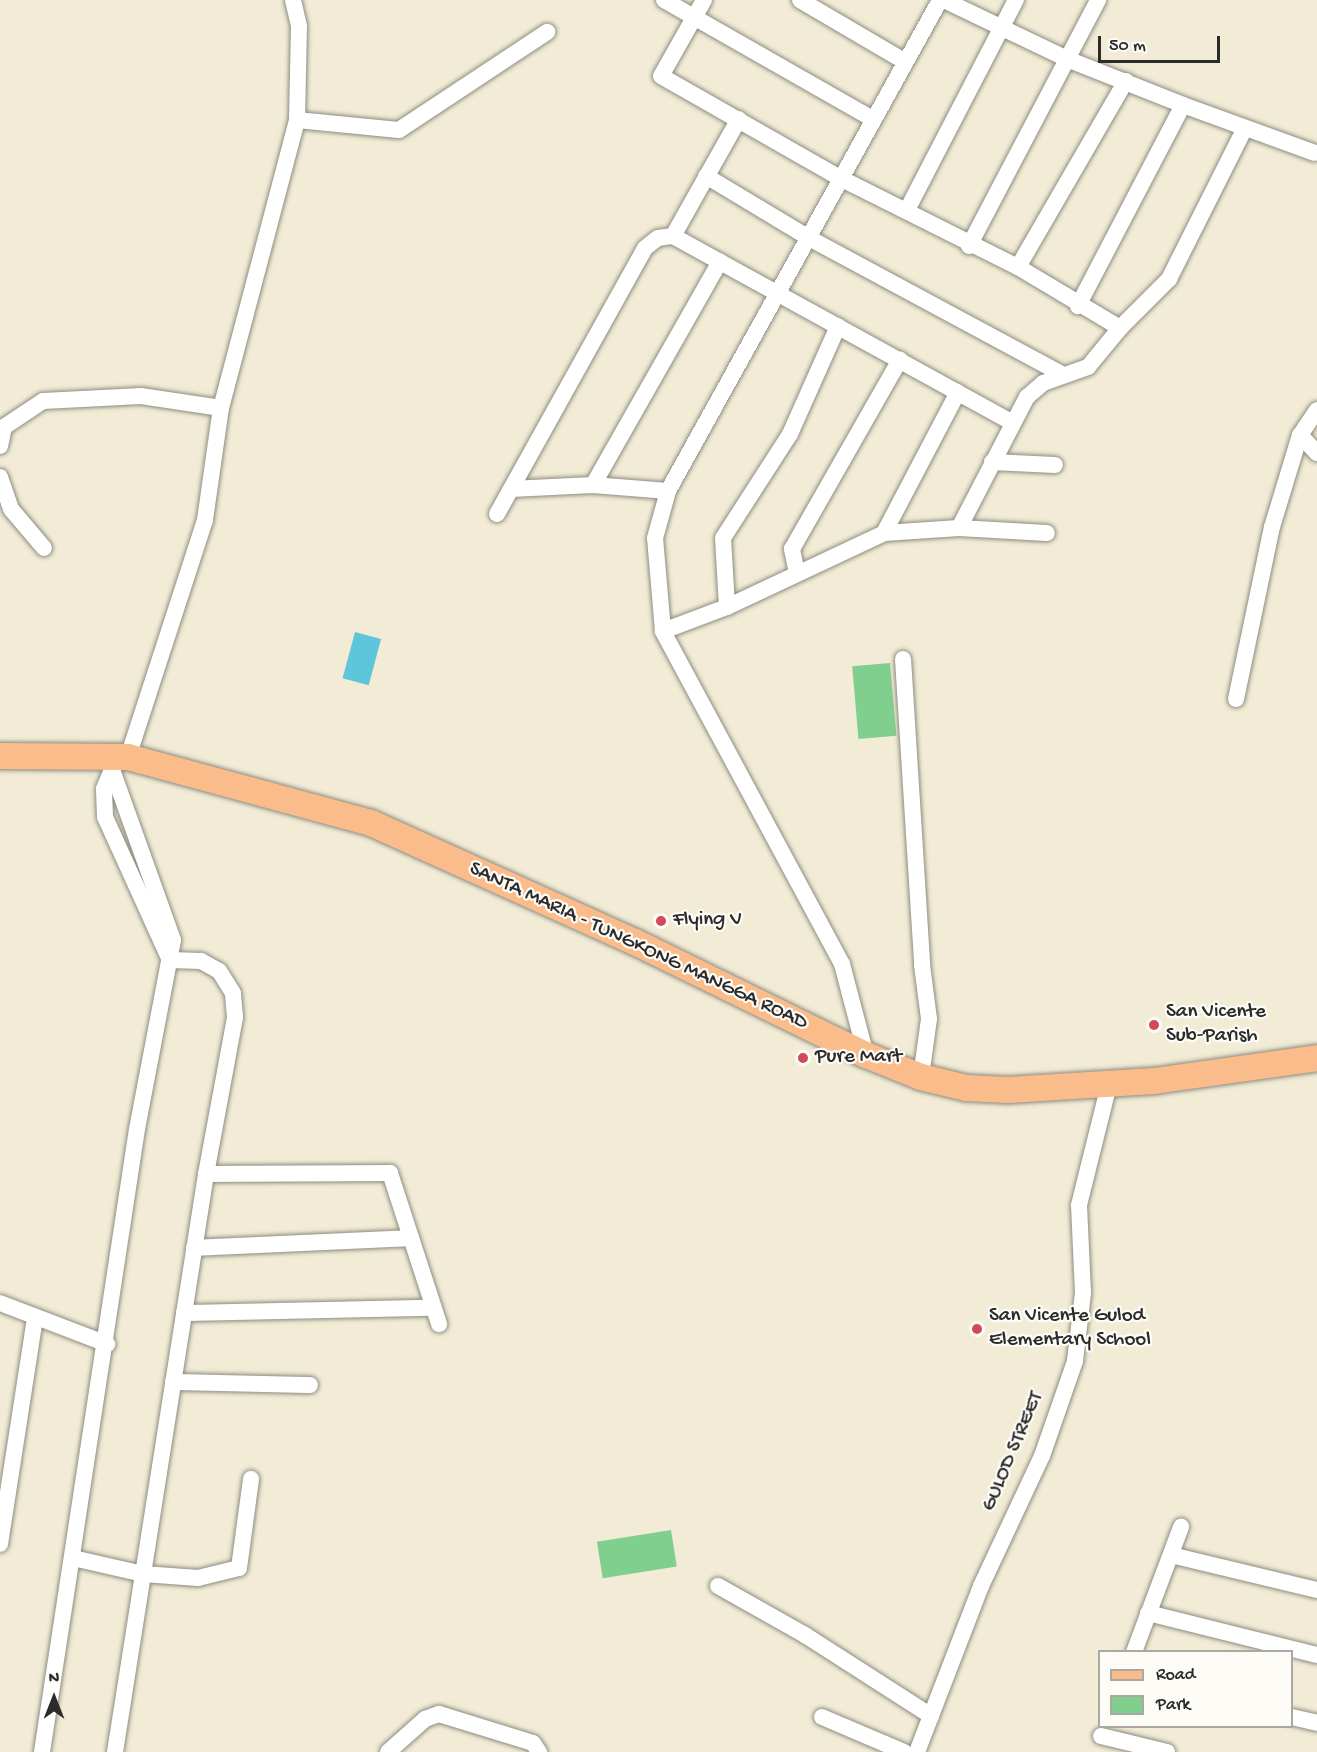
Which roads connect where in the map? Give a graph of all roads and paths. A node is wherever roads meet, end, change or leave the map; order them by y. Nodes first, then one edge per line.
1 (293, 0) edge
2 (664, 0) edge
3 (704, 0) edge
4 (800, 0) edge
5 (942, 0) edge
6 (1016, 0) edge
7 (1098, 0) edge
8 (695, 17) junction
9 (1003, 28) junction
10 (547, 32) dead end
11 (1067, 59) junction
12 (904, 61) junction
13 (1126, 81) junction
14 (1183, 105) junction
15 (739, 119) junction
16 (873, 119) junction
17 (297, 120) junction
18 (1244, 130) junction
19 (1315, 153) dead end
20 (706, 176) junction
21 (840, 178) junction
22 (907, 210) junction
23 (673, 236) junction
24 (809, 238) junction
25 (969, 246) junction
26 (720, 261) junction
27 (1018, 267) junction
28 (777, 294) junction
29 (1078, 306) junction
30 (838, 326) junction
31 (1120, 328) junction
32 (900, 360) junction
33 (1062, 374) junction
34 (958, 392) junction
35 (221, 408) junction
36 (1317, 410) edge
37 (1012, 422) junction
38 (1300, 435) junction
39 (0, 446) edge
40 (1317, 453) edge
41 (992, 462) junction
42 (1055, 465) dead end
43 (0, 477) edge
44 (593, 485) junction
45 (511, 489) junction
46 (668, 491) junction
47 (496, 514) dead end
48 (959, 528) junction
49 (884, 532) junction
50 (1047, 533) dead end
51 (44, 548) dead end
52 (797, 573) junction
53 (727, 607) junction
54 (663, 631) junction
55 (903, 659) dead end
56 (1236, 699) dead end
57 (0, 756) edge
58 (119, 762) junction
59 (170, 960) junction
60 (866, 1055) junction
61 (1317, 1058) edge
62 (921, 1077) junction
63 (1109, 1085) junction
64 (206, 1174) junction
65 (411, 1239) junction
66 (194, 1248) junction
67 (0, 1303) edge
68 (184, 1313) junction
69 (35, 1317) junction
70 (107, 1344) junction
71 (173, 1382) junction
72 (310, 1384) dead end
73 (251, 1479) dead end
74 (1181, 1527) dead end
75 (0, 1544) edge
76 (1171, 1555) junction
77 (72, 1558) junction
78 (143, 1574) junction
79 (718, 1586) dead end
80 (1317, 1590) edge
81 (1148, 1613) junction
82 (1135, 1650) edge
83 (1317, 1655) edge
84 (931, 1716) junction
85 (822, 1717) dead end
86 (1293, 1717) edge
87 (1317, 1723) edge
88 (1101, 1738) edge
89 (42, 1752) edge
90 (116, 1752) edge
91 (388, 1752) edge
92 (539, 1752) edge
93 (904, 1752) edge
94 (917, 1752) edge
95 (1167, 1752) edge

1 - 17 street
2 - 8 street
3 - 8 street
4 - 12 street
5 - 9 street
5 - 12 street
6 - 9 street
7 - 11 street
8 - 15 street
8 - 16 street
9 - 11 street
9 - 22 street
10 - 17 street
11 - 13 street
11 - 25 street
12 - 16 street
13 - 14 street
13 - 27 street
14 - 18 street
14 - 29 street
15 - 20 street
15 - 21 street
16 - 21 street
17 - 35 street
18 - 19 street
18 - 31 street
20 - 23 street
20 - 24 street
21 - 22 street
21 - 24 street
22 - 25 street
23 - 26 street
23 - 45 street
24 - 28 street
24 - 33 street
25 - 27 street
26 - 28 street
26 - 44 street
27 - 29 street
28 - 30 street
28 - 46 street
29 - 31 street
30 - 32 street
30 - 53 street
31 - 33 street
32 - 34 street
32 - 52 street
33 - 37 street
34 - 37 street
34 - 49 street
35 - 39 street
35 - 58 street
36 - 38 street
37 - 41 street
38 - 40 street
38 - 56 street
41 - 42 street
41 - 48 street
43 - 51 street
44 - 45 street
44 - 46 street
45 - 47 street
46 - 54 street
48 - 49 street
48 - 50 street
49 - 52 street
52 - 53 street
53 - 54 street
54 - 60 street
55 - 62 street
57 - 58 main road, SANTA MARIA - TUNGKONG MANGGA ROAD
58 - 59 street
58 - 60 main road, SANTA MARIA - TUNGKONG MANGGA ROAD
59 - 64 street
59 - 70 street
60 - 62 main road, SANTA MARIA - TUNGKONG MANGGA ROAD
61 - 63 main road, SANTA MARIA - TUNGKONG MANGGA ROAD
62 - 63 main road, SANTA MARIA - TUNGKONG MANGGA ROAD
63 - 84 street, GULOD STREET
64 - 65 street
64 - 66 street
65 - 66 street
65 - 68 street
66 - 68 street
67 - 69 street
68 - 71 street
69 - 70 street
69 - 75 street
70 - 77 street
71 - 72 street
71 - 78 street
73 - 78 street
74 - 76 street
76 - 80 street
76 - 81 street
77 - 78 street
77 - 89 street
78 - 90 street
79 - 84 street
81 - 82 street
81 - 83 street
84 - 94 street, GULOD STREET
85 - 93 street
86 - 87 street
88 - 95 street
91 - 92 street

